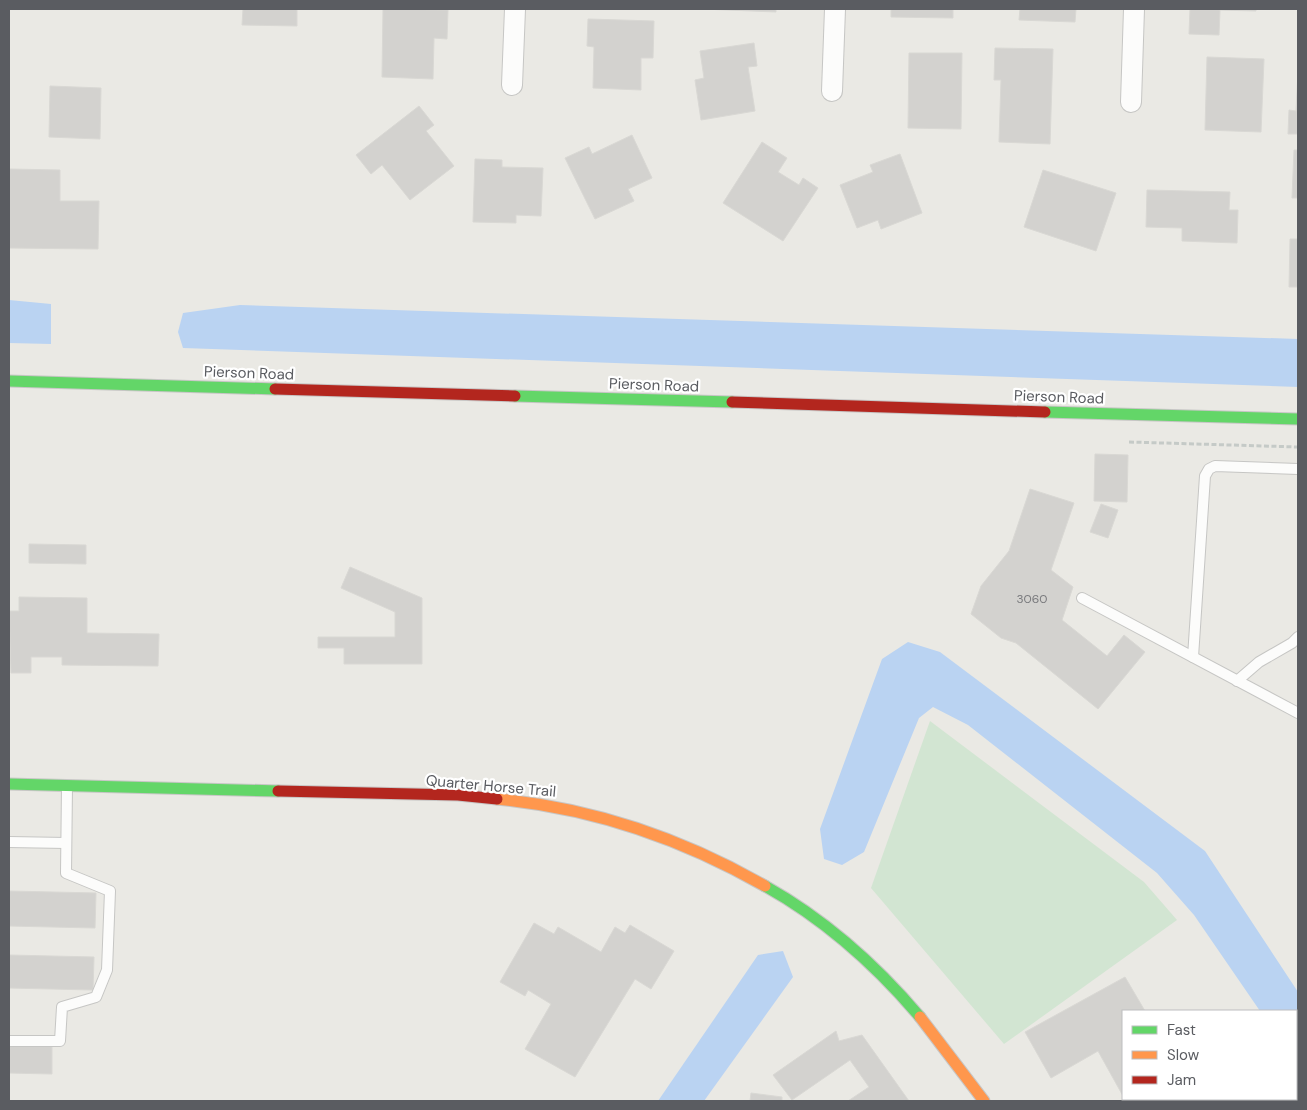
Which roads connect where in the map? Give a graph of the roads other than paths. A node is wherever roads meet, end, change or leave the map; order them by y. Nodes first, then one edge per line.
1 (516, 9) edge
2 (835, 9) edge
3 (1134, 9) edge
4 (512, 85) dead end
5 (832, 90) dead end
6 (1130, 102) dead end
7 (9, 381) edge
8 (1298, 419) edge
9 (1298, 469) edge
10 (1082, 598) dead end
11 (1298, 637) edge
12 (1193, 657) junction
13 (1237, 681) junction
14 (1298, 714) edge
15 (9, 784) edge
16 (67, 786) junction
17 (9, 842) edge
18 (66, 843) junction
19 (9, 1041) edge
20 (984, 1101) edge

1 - 4 street
2 - 5 street
3 - 6 street
7 - 8 street, Pierson Road
9 - 12 lane
10 - 12 lane
11 - 13 lane
12 - 13 lane
13 - 14 lane
15 - 16 street, Quarter Horse Trail
16 - 18 lane
16 - 20 street, Quarter Horse Trail
17 - 18 lane
18 - 19 lane

